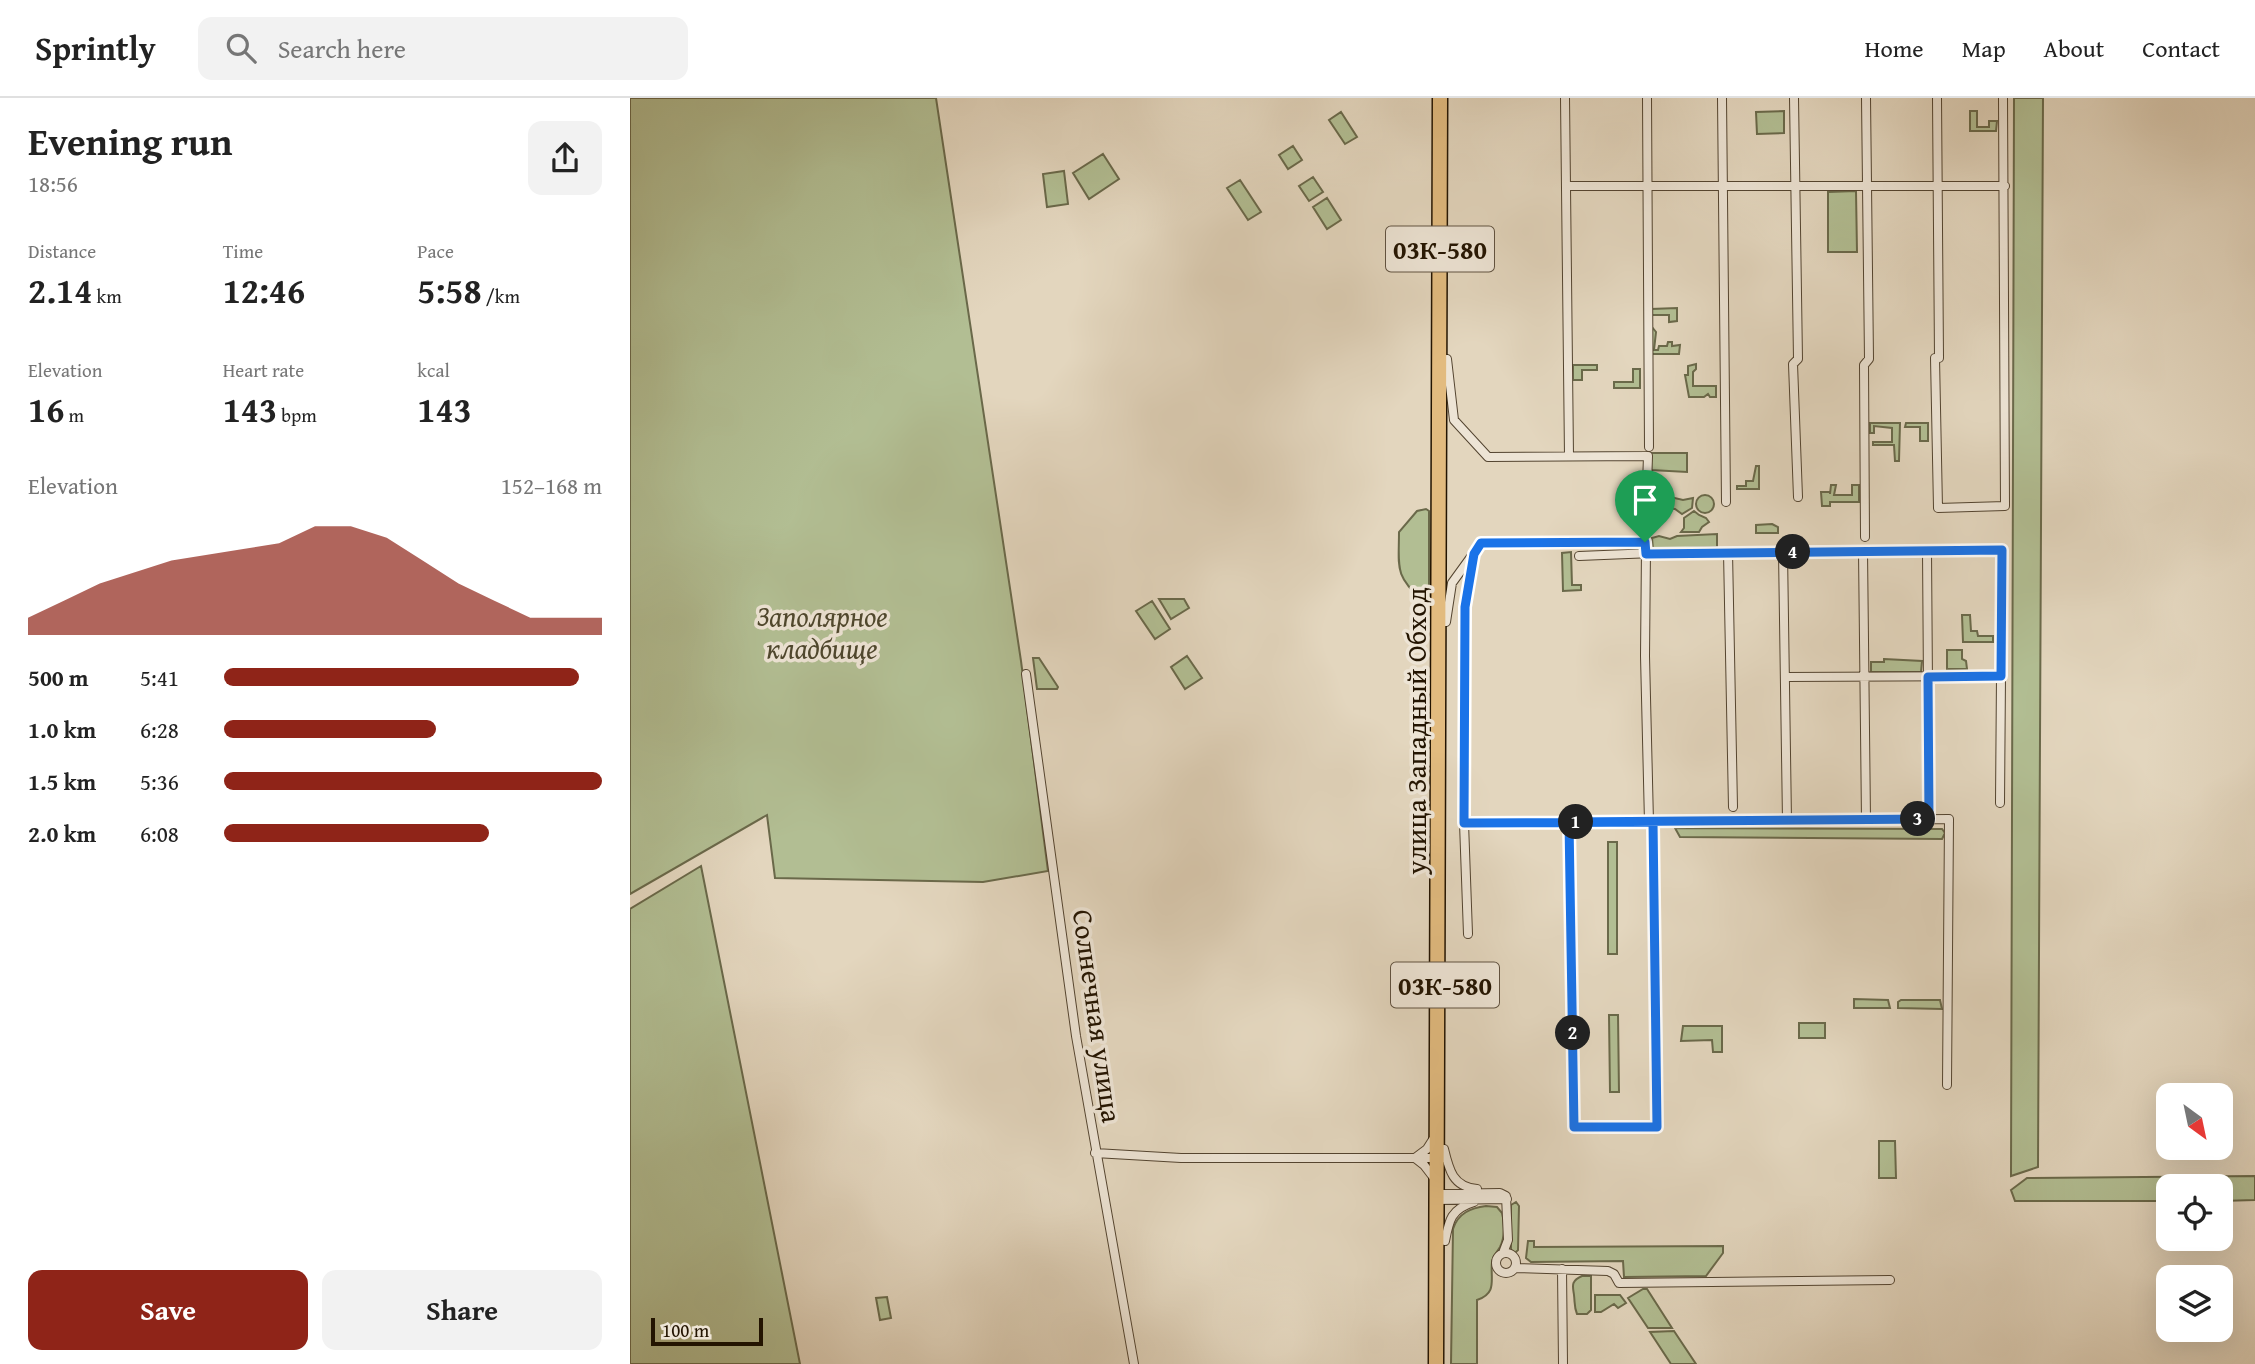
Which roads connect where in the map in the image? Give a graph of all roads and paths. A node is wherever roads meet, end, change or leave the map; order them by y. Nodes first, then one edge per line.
1 (1440, 98) edge
2 (1447, 98) edge
3 (1565, 98) edge
4 (1647, 98) edge
5 (1722, 98) edge
6 (1794, 98) edge
7 (1866, 98) edge
8 (1937, 98) edge
9 (2003, 98) edge
10 (1566, 186) junction
11 (1648, 186) junction
12 (1722, 186) junction
13 (1796, 186) junction
14 (1866, 186) junction
15 (1938, 186) junction
16 (2006, 186) junction
17 (1447, 359) junction
18 (1649, 447) dead end
19 (1569, 456) junction
20 (1798, 497) dead end
21 (1726, 502) dead end
22 (1865, 537) dead end
23 (1645, 542) junction
24 (1863, 551) junction
25 (1927, 551) junction
26 (1728, 552) junction
27 (1783, 552) junction
28 (1474, 554) junction
29 (1646, 554) junction
30 (1579, 556) dead end
31 (1446, 622) junction
32 (1026, 674) dead end
33 (2001, 676) junction
34 (1785, 677) junction
35 (1864, 677) junction
36 (1928, 677) junction
37 (2000, 803) dead end
38 (1733, 807) dead end
39 (1929, 819) junction
40 (1866, 820) junction
41 (1787, 821) junction
42 (1569, 822) junction
43 (1651, 822) junction
44 (1464, 823) junction
45 (1468, 934) dead end
46 (1947, 1085) dead end
47 (1436, 1132) junction
48 (1095, 1153) junction
49 (1441, 1155) junction
50 (1415, 1158) junction
51 (1440, 1194) junction
52 (1504, 1196) junction
53 (1480, 1200) junction
54 (1445, 1241) junction
55 (1503, 1253) junction
56 (1516, 1268) junction
57 (1562, 1269) junction
58 (1891, 1280) dead end
59 (1134, 1364) edge
60 (1436, 1364) edge
61 (1444, 1364) edge
62 (1563, 1364) edge

1 - 47 highway, улица Западный Обход / 03К-580
2 - 17 highway, улица Западный Обход / 03К-580
3 - 10 street
4 - 11 street
5 - 12 street
6 - 13 street
7 - 14 street
8 - 15 street
9 - 16 street
10 - 11 street
10 - 19 street
11 - 12 street
11 - 18 street
12 - 13 street
12 - 21 street
13 - 14 street
13 - 20 street
14 - 15 street
14 - 22 street
15 - 16 street
15 - 16 street
17 - 19 street
17 - 31 highway, улица Западный Обход / 03К-580
19 - 23 street
23 - 28 street
23 - 29 street
24 - 25 street
24 - 27 street
24 - 35 street
25 - 33 street
25 - 36 street
26 - 27 street
26 - 29 street
26 - 38 street
27 - 34 street
28 - 31 street
28 - 44 street
29 - 30 street
29 - 43 street
31 - 49 highway, улица Западный Обход / 03К-580
32 - 48 street, Солнечная улица
33 - 36 street
33 - 37 street
34 - 35 street
34 - 41 street
35 - 36 street
35 - 40 street
36 - 39 street
39 - 40 street
39 - 46 street
40 - 41 street
41 - 43 street
42 - 43 street
42 - 43 street
42 - 44 street
44 - 45 street
47 - 49 highway, улица Западный Обход / 03К-580
47 - 50 street
48 - 50 street
48 - 59 street, Солнечная улица
49 - 50 street
49 - 51 highway, улица Западный Обход / 03К-580
49 - 52 street
50 - 51 street
51 - 52 street
51 - 53 street
51 - 54 highway, улица Западный Обход / 03К-580
51 - 60 highway, улица Западный Обход / 03К-580
52 - 53 street
52 - 55 street
53 - 54 street
54 - 61 highway, улица Западный Обход / 03К-580
55 - 56 street
55 - 56 street
56 - 57 street
57 - 58 street
57 - 62 street

